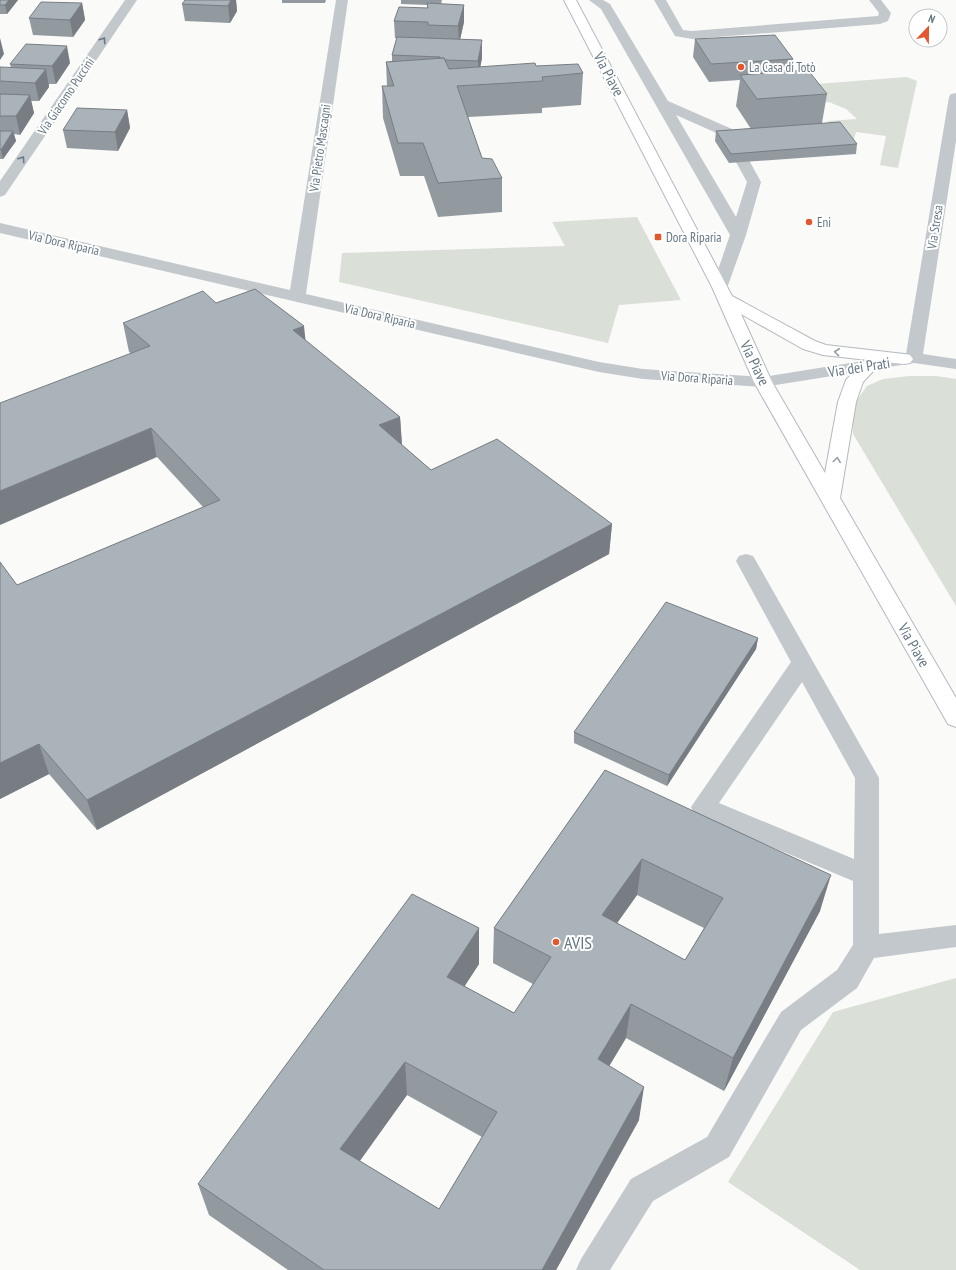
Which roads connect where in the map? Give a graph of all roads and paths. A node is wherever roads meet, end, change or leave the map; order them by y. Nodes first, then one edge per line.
1 (131, 0) edge
2 (342, 0) edge
3 (570, 0) edge
4 (660, 0) edge
5 (875, 0) edge
6 (601, 2) edge
7 (956, 97) edge
8 (663, 104) junction
9 (0, 192) edge
10 (0, 228) edge
11 (738, 235) junction
12 (722, 292) junction
13 (298, 297) junction
14 (909, 359) junction
15 (956, 364) edge
16 (870, 365) junction
17 (763, 382) junction
18 (830, 498) junction
19 (746, 561) dead end
20 (803, 662) junction
21 (956, 718) edge
22 (866, 875) junction
23 (956, 936) edge
24 (866, 947) junction
25 (592, 1270) edge

9 -> 1 street, Via Giacomo Puccini
2 - 13 street, Via Pietro Mascagni
3 - 12 main road, Via Piave
4 - 5 street
6 - 8 street
7 - 14 street, Via Stresa
8 - 11 street
8 - 11 street
10 - 13 street, Via Dora Riparia
11 - 12 street
14 -> 12 main road
12 - 17 main road, Via Piave
13 - 17 street, Via Dora Riparia
14 - 15 street, Via dei Prati
14 - 16 street, Via dei Prati
16 - 17 street, Via dei Prati
18 -> 16 main road
17 - 18 main road, Via Piave
18 - 21 main road, Via Piave
19 - 20 street
20 - 22 street
20 - 22 street
22 - 24 street
23 - 24 street
24 - 25 street

